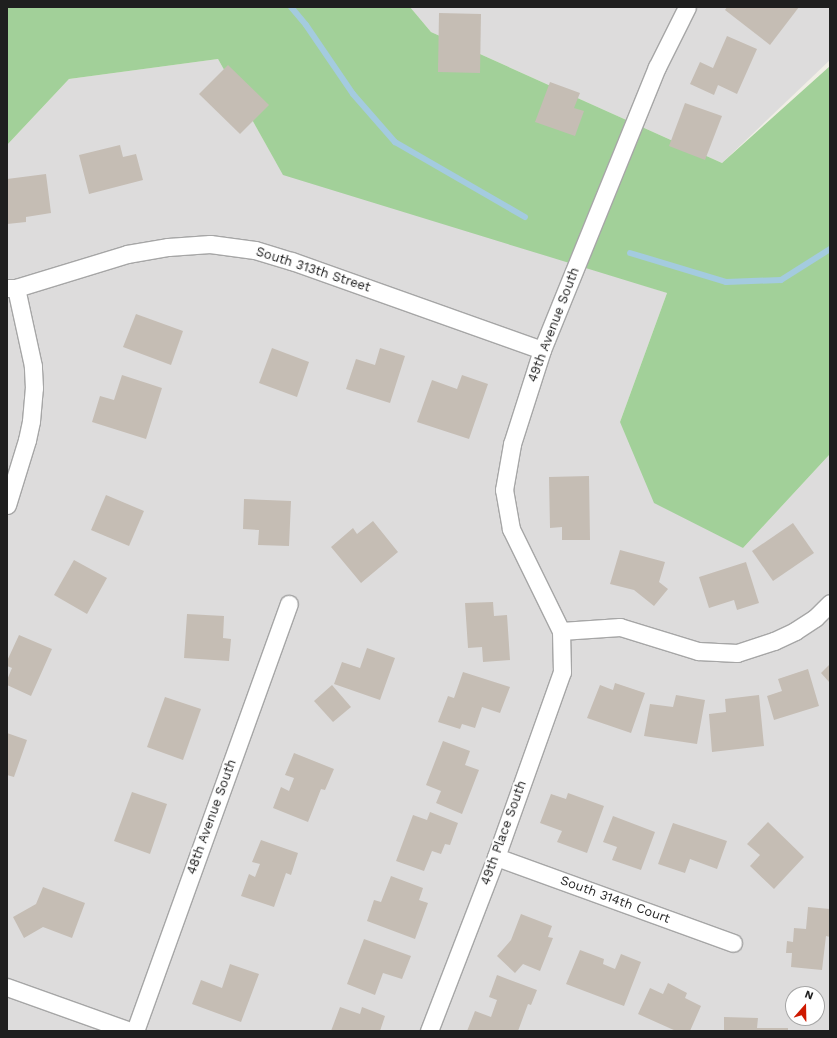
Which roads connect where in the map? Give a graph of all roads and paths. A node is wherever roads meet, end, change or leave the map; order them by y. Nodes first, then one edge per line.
1 (687, 7) edge
2 (11, 288) edge
3 (542, 350) junction
4 (7, 505) edge
5 (830, 603) edge
6 (289, 604) dead end
7 (561, 631) junction
8 (496, 857) junction
9 (733, 943) dead end
10 (7, 986) edge
11 (130, 1031) edge
12 (135, 1031) edge
13 (428, 1031) edge

1 - 3 street, 49th Avenue South
2 - 3 street, South 313th Street
2 - 4 street
3 - 7 street, 49th Avenue South
5 - 7 street
6 - 12 street, 48th Avenue South
7 - 8 street, 49th Place South
8 - 9 street, South 314th Court
8 - 13 street, 49th Place South
10 - 11 street

